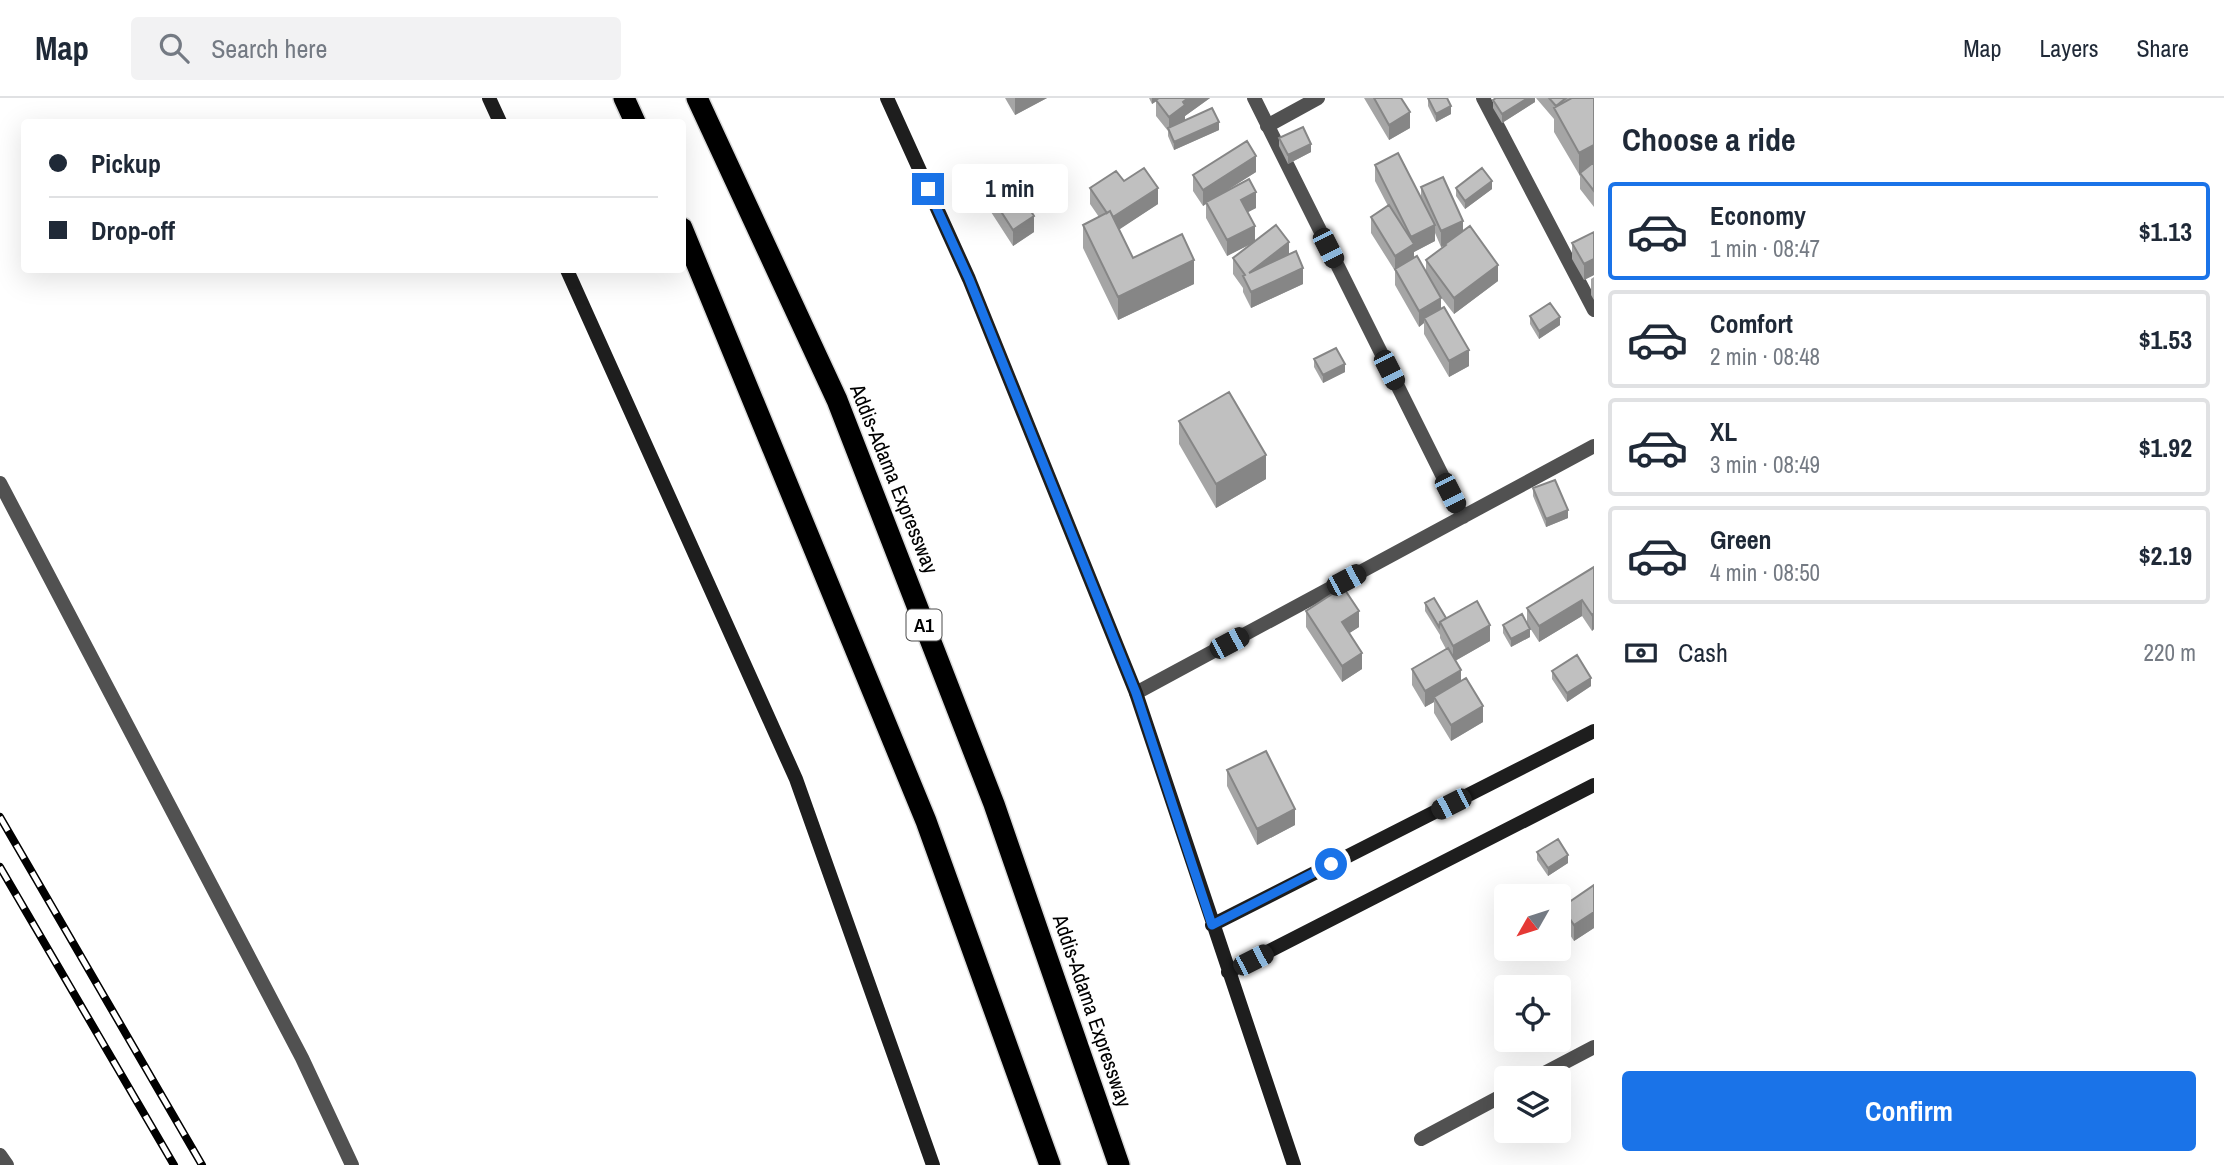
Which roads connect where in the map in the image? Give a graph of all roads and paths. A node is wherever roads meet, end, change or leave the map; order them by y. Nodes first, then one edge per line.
1 (489, 98) edge
2 (624, 98) edge
3 (697, 98) edge
4 (887, 98) edge
5 (1254, 98) edge
6 (1318, 98) edge
7 (1483, 98) edge
8 (499, 119) edge
9 (634, 119) edge
10 (1267, 126) junction
11 (686, 238) edge
12 (568, 273) edge
13 (1594, 310) edge
14 (1594, 446) edge
15 (0, 483) edge
16 (1463, 517) junction
17 (1136, 693) junction
18 (1594, 731) edge
19 (1594, 785) edge
20 (1212, 925) junction
21 (1228, 972) junction
22 (1594, 1047) edge
23 (1558, 1066) edge
24 (1494, 1100) edge
25 (1421, 1139) dead end
26 (0, 1155) edge
27 (7, 1165) edge
28 (352, 1165) edge
29 (933, 1165) edge
30 (1050, 1165) edge
31 (1119, 1165) edge
32 (1294, 1165) edge

1 - 8 street
2 - 9 highway
3 - 31 highway, Addis-Adama Expressway / A1
4 - 17 street
5 - 10 street
6 - 10 street
7 - 13 street
10 - 16 street
11 - 30 highway
12 - 29 street
14 - 16 street
15 - 28 street
16 - 17 street
17 - 20 street
18 - 20 street
19 - 21 street
20 - 21 street
21 - 32 street
22 - 23 street
24 - 25 street
26 - 27 street

